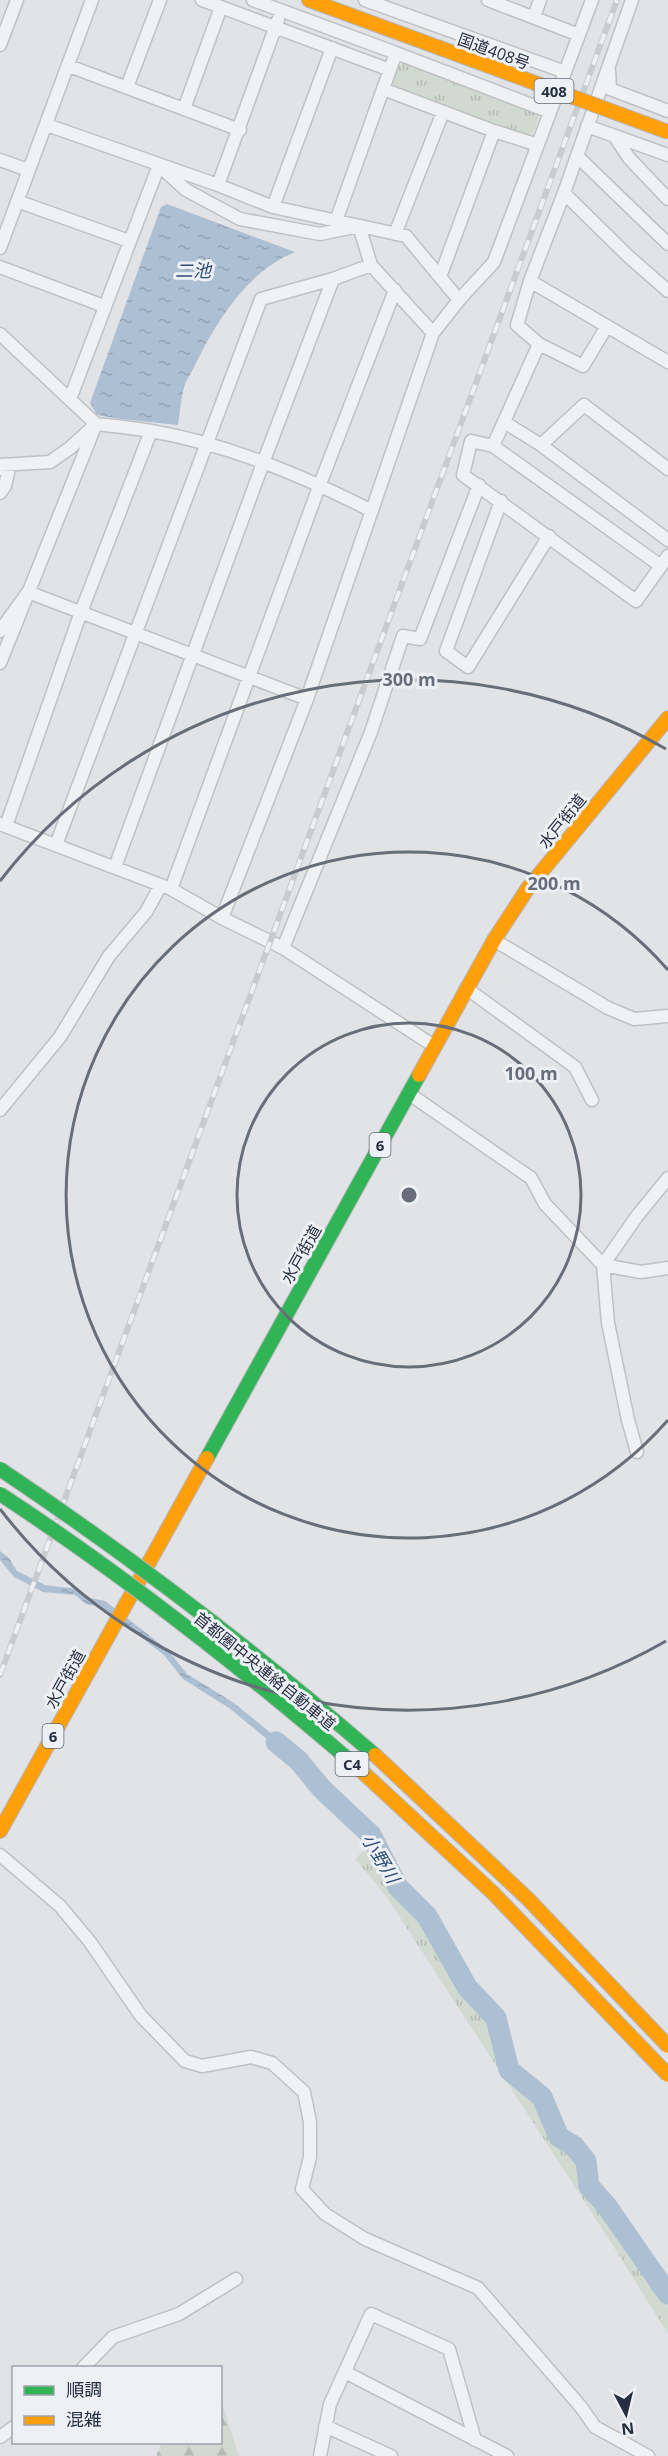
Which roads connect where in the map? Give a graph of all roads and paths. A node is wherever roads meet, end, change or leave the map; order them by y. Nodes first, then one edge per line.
1 (17, 0) edge
2 (92, 0) edge
3 (160, 0) edge
4 (202, 0) edge
5 (253, 0) edge
6 (309, 0) edge
7 (365, 0) edge
8 (488, 0) edge
9 (540, 0) edge
10 (592, 0) edge
11 (632, 0) edge
12 (221, 7) junction
13 (282, 11) junction
14 (534, 17) junction
15 (275, 26) junction
16 (579, 34) junction
17 (0, 45) edge
18 (332, 48) junction
19 (396, 53) junction
20 (608, 63) junction
21 (69, 66) junction
22 (390, 70) junction
23 (565, 72) junction
24 (127, 87) junction
25 (383, 89) junction
26 (184, 109) junction
27 (668, 111) edge
28 (443, 112) junction
29 (550, 112) junction
30 (47, 125) junction
31 (587, 126) junction
32 (240, 130) junction
33 (494, 131) junction
34 (668, 132) edge
35 (615, 137) junction
36 (538, 145) junction
37 (668, 155) edge
38 (577, 156) junction
39 (0, 160) edge
40 (159, 165) junction
41 (28, 171) junction
42 (218, 185) junction
43 (564, 193) junction
44 (668, 198) edge
45 (17, 201) junction
46 (273, 207) junction
47 (336, 221) junction
48 (359, 226) junction
49 (396, 234) junction
50 (129, 242) junction
51 (668, 244) edge
52 (0, 248) edge
53 (371, 265) junction
54 (0, 267) edge
55 (440, 277) junction
56 (333, 279) junction
57 (530, 281) junction
58 (395, 290) junction
59 (668, 291) edge
60 (459, 300) junction
61 (104, 306) junction
62 (607, 326) junction
63 (433, 333) junction
64 (0, 334) edge
65 (539, 344) junction
66 (668, 362) edge
67 (70, 399) junction
68 (504, 422) junction
69 (96, 424) junction
70 (151, 431) junction
71 (208, 444) junction
72 (541, 445) junction
73 (493, 446) junction
74 (263, 463) junction
75 (0, 466) edge
76 (668, 469) edge
77 (320, 484) junction
78 (479, 485) junction
79 (0, 493) edge
80 (501, 501) junction
81 (372, 511) junction
82 (549, 536) junction
83 (668, 540) edge
84 (664, 561) edge
85 (28, 592) junction
86 (81, 612) junction
87 (0, 631) edge
88 (136, 633) junction
89 (193, 656) junction
90 (0, 663) edge
91 (248, 677) junction
92 (307, 699) junction
93 (668, 718) edge
94 (3, 825) edge
95 (57, 845) junction
96 (116, 867) junction
97 (166, 887) junction
98 (222, 918) junction
99 (494, 940) junction
100 (283, 948) junction
101 (466, 988) junction
102 (668, 1016) edge
103 (434, 1046) junction
104 (408, 1093) junction
105 (592, 1100) dead end
106 (0, 1110) edge
107 (668, 1178) edge
108 (603, 1265) junction
109 (668, 1268) edge
110 (637, 1452) dead end
111 (0, 1469) edge
112 (0, 1494) edge
113 (0, 1831) edge
114 (0, 1855) edge
115 (668, 2046) edge
116 (668, 2075) edge
117 (236, 2279) dead end
118 (84, 2366) edge
119 (345, 2372) junction
120 (325, 2426) junction
121 (476, 2440) junction
122 (320, 2456) edge
123 (391, 2456) edge
124 (507, 2456) edge
125 (648, 2456) edge

1 - 17 street
2 - 21 street
3 - 24 street
4 - 12 street
5 - 13 street
6 - 34 highway, 国道408号 / 408, bridge
7 - 23 street
8 - 14 street
9 - 14 street
10 - 16 street
11 - 20 street
12 - 15 street
12 - 26 street
13 - 15 street
13 - 19 street
14 - 16 street
15 - 18 street
15 - 32 street
16 - 23 street
18 - 22 street
18 - 46 street
19 - 22 street
19 - 29 street
20 - 27 street
20 - 31 street
21 - 24 street
21 - 30 street
22 - 25 street
23 - 29 street
24 - 26 street
25 - 28 street
25 - 47 street
26 - 32 street
28 - 33 street
28 - 49 street
29 - 36 street
30 - 40 street
30 - 41 street
31 - 35 street
31 - 38 street
32 - 42 street
33 - 36 street
33 - 55 street
35 - 37 street
35 - 44 street
36 - 60 street
38 - 43 street
38 - 51 street
39 - 41 street
40 - 42 street
40 - 48 street
40 - 50 street
41 - 45 street
42 - 46 street
43 - 57 street
43 - 59 street
45 - 50 street
45 - 52 street
46 - 47 street
47 - 48 street
48 - 49 street
48 - 53 street
49 - 55 street
50 - 61 street
53 - 56 street
53 - 58 street
54 - 61 street
55 - 60 street
56 - 71 street
56 - 74 street
57 - 62 street
57 - 65 street
58 - 63 street
58 - 77 street
60 - 63 street
61 - 67 street
62 - 65 street
62 - 66 street
63 - 81 street
64 - 67 street
65 - 68 street
67 - 69 street
68 - 72 street
68 - 73 street
69 - 70 street
69 - 75 street
69 - 85 street
70 - 71 street
70 - 86 street
71 - 74 street
71 - 88 street
72 - 76 street
72 - 83 street
73 - 78 street
73 - 84 street
74 - 77 street
74 - 89 street
75 - 79 street
77 - 81 street
77 - 91 street
78 - 80 street
78 - 100 street
80 - 82 street
80 - 82 street
81 - 92 street
82 - 84 street
85 - 86 street
85 - 87 street
85 - 90 street
86 - 88 street
86 - 94 street
88 - 89 street
88 - 95 street
89 - 91 street
89 - 96 street
91 - 92 street
91 - 97 street
92 - 98 street
93 - 99 highway, 水戸街道 / 6
94 - 95 street
95 - 96 street
96 - 97 street
97 - 98 street
97 - 106 street
98 - 100 street
99 - 101 highway, 水戸街道 / 6
99 - 102 street
100 - 103 street
101 - 103 highway, 水戸街道 / 6
101 - 105 street
103 - 104 highway, 水戸街道 / 6
104 - 108 street
104 - 113 highway, 水戸街道 / 6
107 - 108 street
108 - 109 street
108 - 110 street
111 - 115 highway, 首都圏中央連絡自動車道 / C4, bridge
112 - 116 highway, 首都圏中央連絡自動車道 / C4, bridge
114 - 125 street
117 - 118 street
119 - 120 street
119 - 121 street
119 - 121 street
120 - 122 street
120 - 123 street
121 - 124 street

